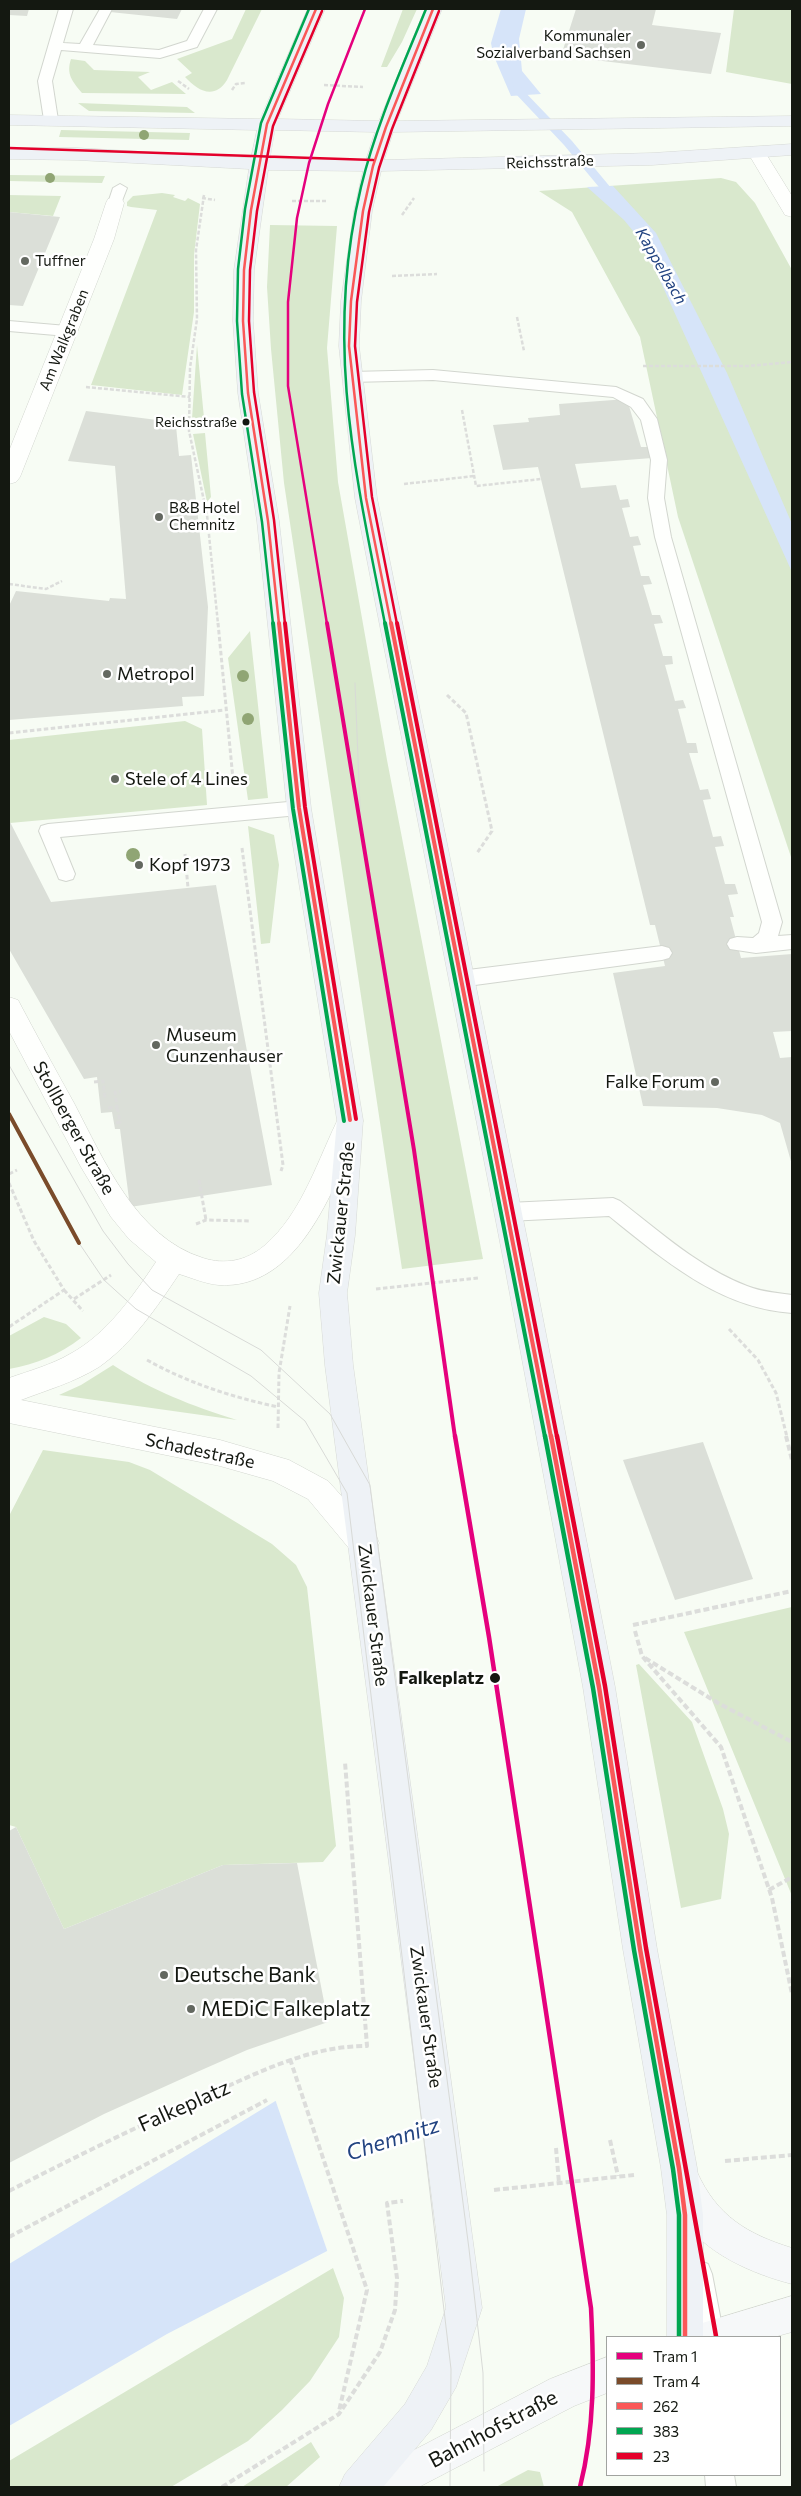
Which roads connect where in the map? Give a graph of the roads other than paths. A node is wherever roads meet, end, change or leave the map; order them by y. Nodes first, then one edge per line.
1 (66, 9) edge
2 (106, 9) edge
3 (210, 9) edge
4 (316, 9) edge
5 (433, 9) edge
6 (55, 46) junction
7 (85, 48) junction
8 (9, 120) edge
9 (51, 120) junction
10 (792, 121) edge
11 (267, 124) junction
12 (386, 127) junction
13 (792, 150) edge
14 (9, 154) edge
15 (757, 154) junction
16 (259, 164) junction
17 (373, 166) junction
18 (117, 196) dead end
19 (792, 211) edge
20 (9, 326) edge
21 (67, 331) junction
22 (351, 377) junction
23 (9, 476) edge
24 (300, 808) junction
25 (66, 874) dead end
26 (792, 942) edge
27 (662, 953) dead end
28 (460, 978) junction
29 (9, 1007) edge
30 (350, 1120) junction
31 (508, 1212) junction
32 (173, 1260) junction
33 (792, 1304) edge
34 (9, 1391) edge
35 (9, 1410) edge
36 (364, 1543) junction
37 (679, 2168) junction
38 (792, 2266) edge
39 (792, 2314) edge
40 (685, 2336) edge
41 (711, 2336) edge
42 (715, 2336) edge
43 (606, 2375) edge
44 (358, 2487) edge
45 (381, 2487) edge

1 - 6 lane
2 - 7 lane
3 - 7 lane
4 - 11 main road, Zwickauer Straße
5 - 12 main road
6 - 7 lane
6 - 9 lane
8 - 9 main road
9 - 11 main road
10 - 12 main road
11 - 12 main road
11 - 16 main road, Zwickauer Straße
12 - 17 main road
13 - 15 main road, Reichsstraße
14 - 16 main road, Reichsstraße
15 - 17 main road, Reichsstraße
15 - 19 street
16 - 17 main road, Reichsstraße
16 - 24 main road, Zwickauer Straße
17 - 22 main road
18 - 21 street, Am Walkgraben
20 - 21 lane
21 - 23 street, Am Walkgraben
22 - 26 lane
22 - 28 main road
24 - 25 lane
24 - 30 main road, Zwickauer Straße
27 - 28 lane
28 - 31 main road
29 - 32 street, Stollberger Straße
30 - 32 street
30 - 36 main road, Zwickauer Straße
31 - 33 lane
31 - 37 main road
32 - 34 street
35 - 36 street, Schadestraße
36 - 44 main road, Zwickauer Straße
37 - 38 main road
37 - 40 main road
37 - 41 lane
39 - 42 main road
43 - 45 main road, Bahnhofstraße

